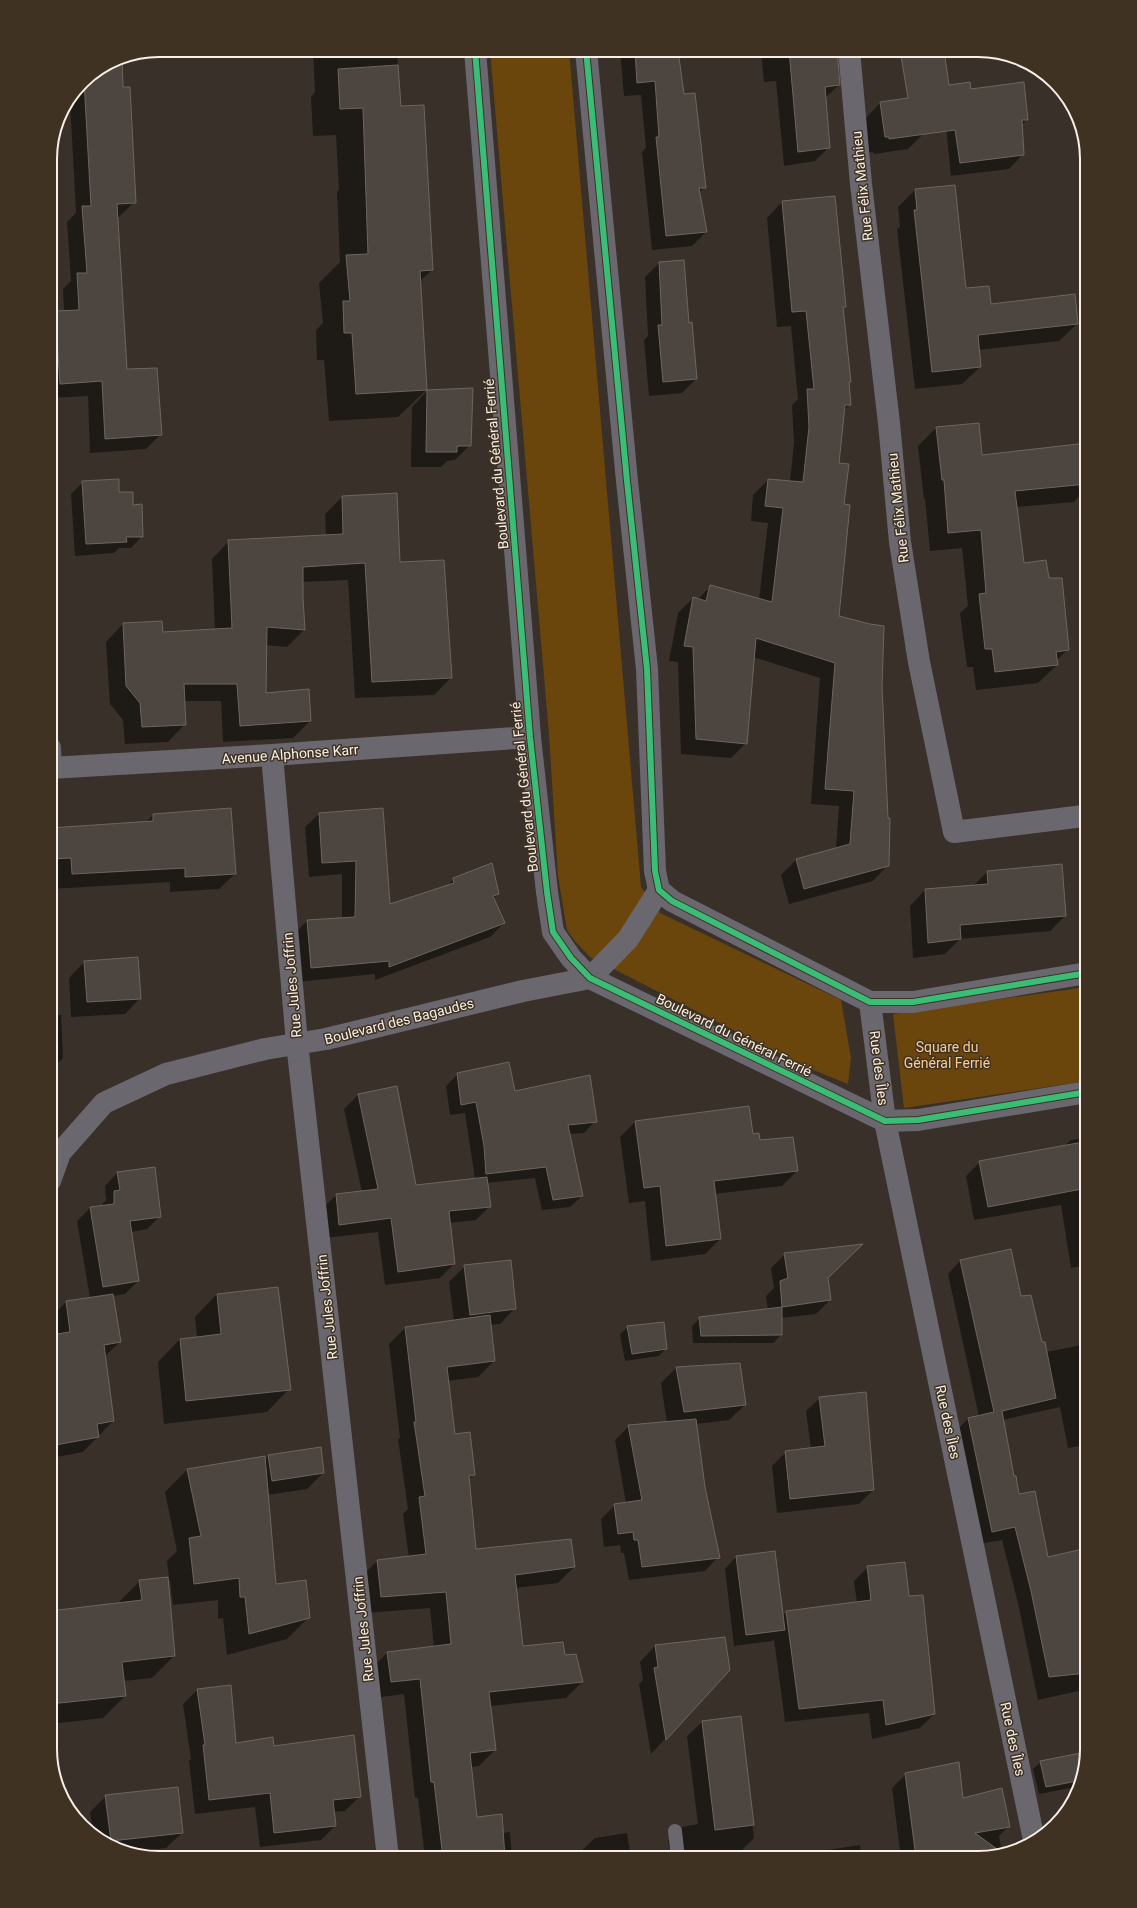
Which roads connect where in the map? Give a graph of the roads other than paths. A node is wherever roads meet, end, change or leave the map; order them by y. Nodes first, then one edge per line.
1 (477, 57) edge
2 (587, 57) edge
3 (850, 57) edge
4 (530, 737) junction
5 (272, 755) junction
6 (57, 761) edge
7 (1080, 816) edge
8 (659, 890) junction
9 (1080, 974) edge
10 (590, 978) junction
11 (870, 1002) junction
12 (297, 1043) junction
13 (1080, 1093) edge
14 (886, 1121) junction
15 (57, 1161) edge
16 (675, 1831) dead end
17 (1033, 1835) edge
18 (387, 1851) edge
19 (677, 1851) edge

1 - 4 street, Boulevard du Général Ferrié
2 - 8 street
3 - 7 street, Rue Félix Mathieu
4 - 5 street, Avenue Alphonse Karr
4 - 10 street, Boulevard du Général Ferrié
5 - 6 street, Avenue Alphonse Karr
5 - 12 street, Rue Jules Joffrin
8 - 10 street
8 - 11 street
9 - 11 street
10 - 12 street, Boulevard des Bagaudes
10 - 14 street, Boulevard du Général Ferrié
11 - 14 street, Rue des Îles
12 - 15 street, Boulevard des Bagaudes
12 - 18 street, Rue Jules Joffrin
13 - 14 street, Boulevard du Général Ferrié
14 - 17 street, Rue des Îles
16 - 19 lane

